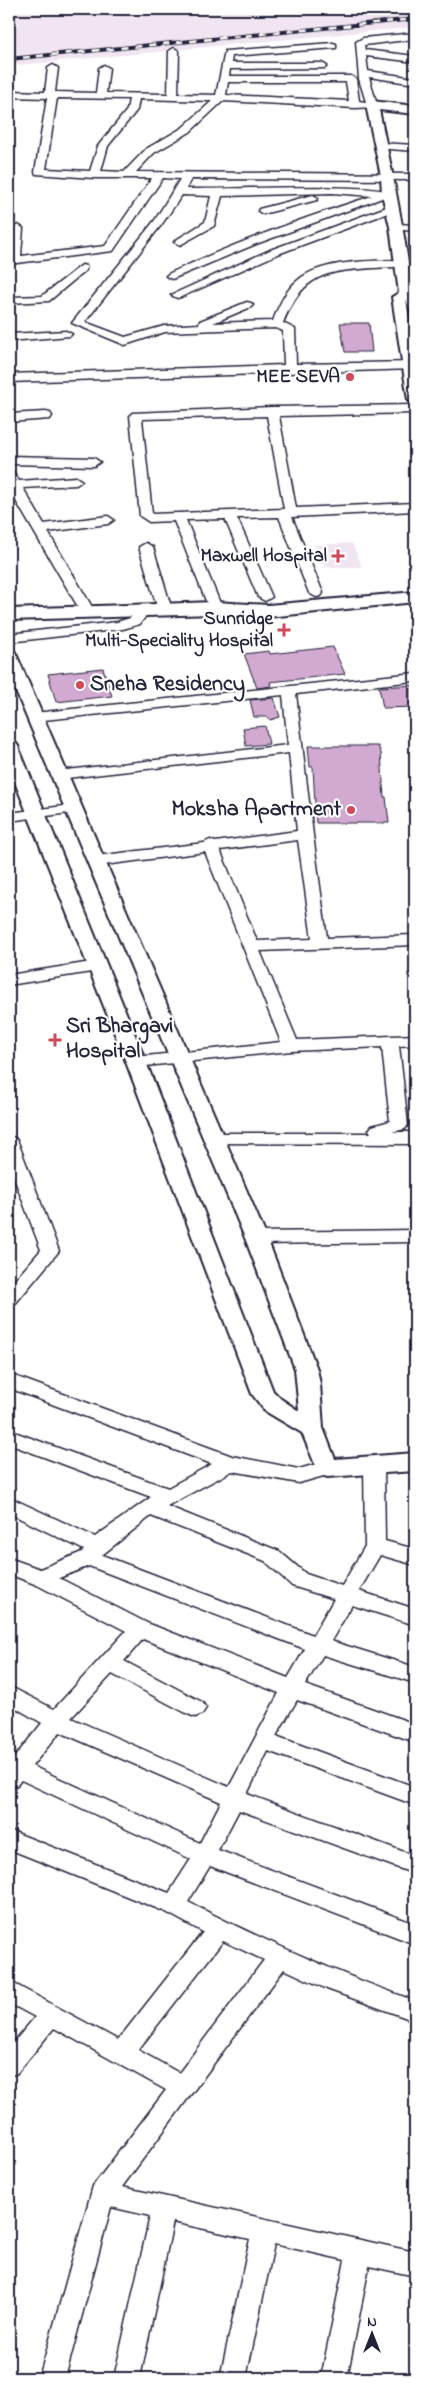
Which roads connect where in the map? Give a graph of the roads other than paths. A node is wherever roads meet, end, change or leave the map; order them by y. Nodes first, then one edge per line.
1 (412, 37) edge
2 (333, 46) dead end
3 (276, 49) junction
4 (174, 51) dead end
5 (361, 53) junction
6 (415, 59) edge
7 (226, 66) junction
8 (277, 66) junction
9 (322, 66) dead end
10 (53, 68) dead end
11 (104, 68) dead end
12 (364, 73) junction
13 (224, 79) junction
14 (278, 80) junction
15 (415, 80) edge
16 (9, 94) edge
17 (52, 94) junction
18 (101, 95) junction
19 (135, 95) junction
20 (173, 96) junction
21 (221, 98) junction
22 (355, 104) junction
23 (372, 105) junction
24 (415, 110) edge
25 (380, 146) junction
26 (415, 148) edge
27 (94, 175) junction
28 (127, 175) junction
29 (160, 175) junction
30 (187, 176) junction
31 (388, 176) junction
32 (415, 177) edge
33 (360, 190) junction
34 (180, 192) junction
35 (217, 193) junction
36 (388, 194) junction
37 (392, 208) junction
38 (262, 211) dead end
39 (398, 227) junction
40 (18, 228) dead end
41 (415, 228) edge
42 (180, 242) dead end
43 (12, 261) edge
44 (402, 263) junction
45 (82, 268) dead end
46 (172, 276) dead end
47 (177, 295) dead end
48 (409, 298) edge
49 (9, 300) edge
50 (247, 305) dead end
51 (277, 324) junction
52 (192, 328) junction
53 (66, 334) dead end
54 (9, 338) edge
55 (412, 367) edge
56 (290, 368) junction
57 (9, 378) edge
58 (415, 400) edge
59 (415, 409) edge
60 (272, 411) junction
61 (46, 416) dead end
62 (9, 418) edge
63 (9, 460) edge
64 (94, 462) dead end
65 (76, 481) dead end
66 (10, 482) edge
67 (415, 507) edge
68 (287, 513) junction
69 (230, 516) junction
70 (179, 518) junction
71 (108, 520) dead end
72 (39, 529) junction
73 (146, 547) dead end
74 (415, 583) edge
75 (316, 592) junction
76 (265, 597) junction
77 (415, 597) edge
78 (215, 608) junction
79 (143, 610) junction
80 (165, 610) junction
81 (88, 612) junction
82 (9, 615) edge
83 (9, 638) edge
84 (9, 656) edge
85 (415, 677) edge
86 (289, 690) junction
87 (34, 717) junction
88 (9, 746) edge
89 (296, 748) junction
90 (58, 775) junction
91 (72, 809) junction
92 (35, 814) junction
93 (9, 817) edge
94 (305, 835) junction
95 (210, 846) junction
96 (96, 861) junction
97 (415, 940) edge
98 (320, 942) junction
99 (251, 946) junction
100 (98, 966) junction
101 (9, 980) edge
102 (415, 1040) edge
103 (390, 1041) junction
104 (291, 1046) junction
105 (178, 1056) junction
106 (136, 1062) junction
107 (378, 1130) dead end
108 (415, 1138) edge
109 (214, 1139) junction
110 (9, 1142) edge
111 (415, 1236) edge
112 (256, 1238) junction
113 (9, 1299) edge
114 (9, 1382) edge
115 (311, 1428) junction
116 (9, 1437) edge
117 (415, 1462) edge
118 (230, 1463) junction
119 (374, 1464) junction
120 (327, 1468) junction
121 (169, 1496) junction
122 (9, 1504) edge
123 (149, 1506) junction
124 (375, 1546) junction
125 (92, 1552) junction
126 (415, 1557) edge
127 (9, 1566) edge
128 (40, 1576) junction
129 (9, 1578) edge
130 (346, 1594) junction
131 (415, 1617) edge
132 (140, 1629) junction
133 (317, 1645) junction
134 (110, 1663) junction
135 (415, 1675) edge
136 (292, 1689) junction
137 (9, 1694) edge
138 (196, 1708) dead end
139 (56, 1722) junction
140 (415, 1733) edge
141 (263, 1740) junction
142 (11, 1771) edge
143 (415, 1796) edge
144 (236, 1799) junction
145 (9, 1840) edge
146 (205, 1855) junction
147 (415, 1865) edge
148 (174, 1905) junction
149 (219, 1929) junction
150 (415, 1934) edge
151 (280, 1958) junction
152 (9, 1991) edge
153 (415, 2011) edge
154 (51, 2015) junction
155 (121, 2054) junction
156 (9, 2065) edge
157 (182, 2087) junction
158 (102, 2194) junction
159 (164, 2209) junction
160 (264, 2231) junction
161 (359, 2252) junction
162 (415, 2264) edge
163 (52, 2378) edge
164 (127, 2378) edge
165 (233, 2378) edge
166 (334, 2378) edge

1 - 5 street
2 - 3 street
3 - 7 street
3 - 8 street
4 - 20 street
5 - 6 street
5 - 12 street
7 - 8 street
7 - 13 street
8 - 9 street
8 - 14 street
10 - 17 street
11 - 18 street
12 - 15 street
12 - 23 street
13 - 14 street
13 - 21 street
14 - 22 street
16 - 17 street
17 - 18 street
17 - 27 street
18 - 19 street
19 - 20 street
19 - 27 street
20 - 21 street
21 - 22 street
21 - 28 street
22 - 23 street
23 - 24 street
23 - 25 street
25 - 26 street
25 - 31 street
27 - 28 street
28 - 29 street
29 - 30 street
29 - 43 street
30 - 31 street
30 - 34 street
31 - 32 street
31 - 36 street
33 - 35 street
33 - 36 street
33 - 38 street
34 - 35 street
34 - 52 street
35 - 42 street
36 - 37 street
36 - 46 street
37 - 39 street
37 - 47 street
39 - 41 street
39 - 44 street
40 - 43 street
44 - 48 street
44 - 51 street
45 - 49 street
48 - 55 street
50 - 52 street
51 - 52 street
51 - 56 street
53 - 54 street
55 - 56 street
55 - 58 street
56 - 57 street
59 - 60 street
60 - 68 street
60 - 70 street
61 - 62 street
63 - 64 street
65 - 66 street
66 - 72 street
67 - 68 street
68 - 69 street
68 - 75 street
69 - 70 street
69 - 76 street
70 - 78 street
71 - 72 street
72 - 81 street
73 - 80 street
74 - 75 main road
75 - 76 main road
76 - 78 main road
77 - 78 main road
78 - 80 main road
79 - 80 main road
79 - 81 main road
79 - 83 street
81 - 82 main road
84 - 87 street
85 - 86 street
86 - 87 street
86 - 89 street
87 - 90 street
88 - 92 street
89 - 90 street
89 - 94 street
90 - 91 street
91 - 92 street
91 - 96 street
92 - 93 street
92 - 100 street
94 - 95 street
94 - 98 street
95 - 96 street
95 - 99 street
96 - 105 street
97 - 98 street
98 - 99 street
99 - 104 street
100 - 101 street
100 - 106 street
102 - 103 street
103 - 104 street
103 - 107 street
104 - 105 street
105 - 106 street
105 - 109 street
106 - 115 street
108 - 109 street
109 - 112 street
110 - 113 street
111 - 112 street
112 - 115 street
114 - 118 street
115 - 120 street
116 - 121 street
117 - 119 street
118 - 120 street
118 - 121 street
119 - 120 street
119 - 124 street
121 - 123 street
122 - 125 street
123 - 125 street
123 - 130 street
124 - 126 street
124 - 130 street
125 - 128 street
125 - 133 street
127 - 128 street
128 - 129 street
128 - 132 street
130 - 131 street
130 - 133 street
132 - 134 street
132 - 136 street
133 - 135 street
133 - 136 street
134 - 138 street
134 - 139 street
136 - 140 street
136 - 141 street
137 - 139 street
139 - 142 street
139 - 144 street
141 - 143 street
141 - 144 street
142 - 146 street
144 - 146 street
144 - 147 street
145 - 148 street
146 - 148 street
146 - 150 street
148 - 149 street
149 - 151 street
149 - 155 street
151 - 153 street
151 - 157 street
152 - 154 street
154 - 155 street
154 - 156 street
155 - 157 street
157 - 158 street
158 - 159 street
158 - 163 street
159 - 160 street
159 - 164 street
160 - 161 street
160 - 165 street
161 - 162 street
161 - 166 street

